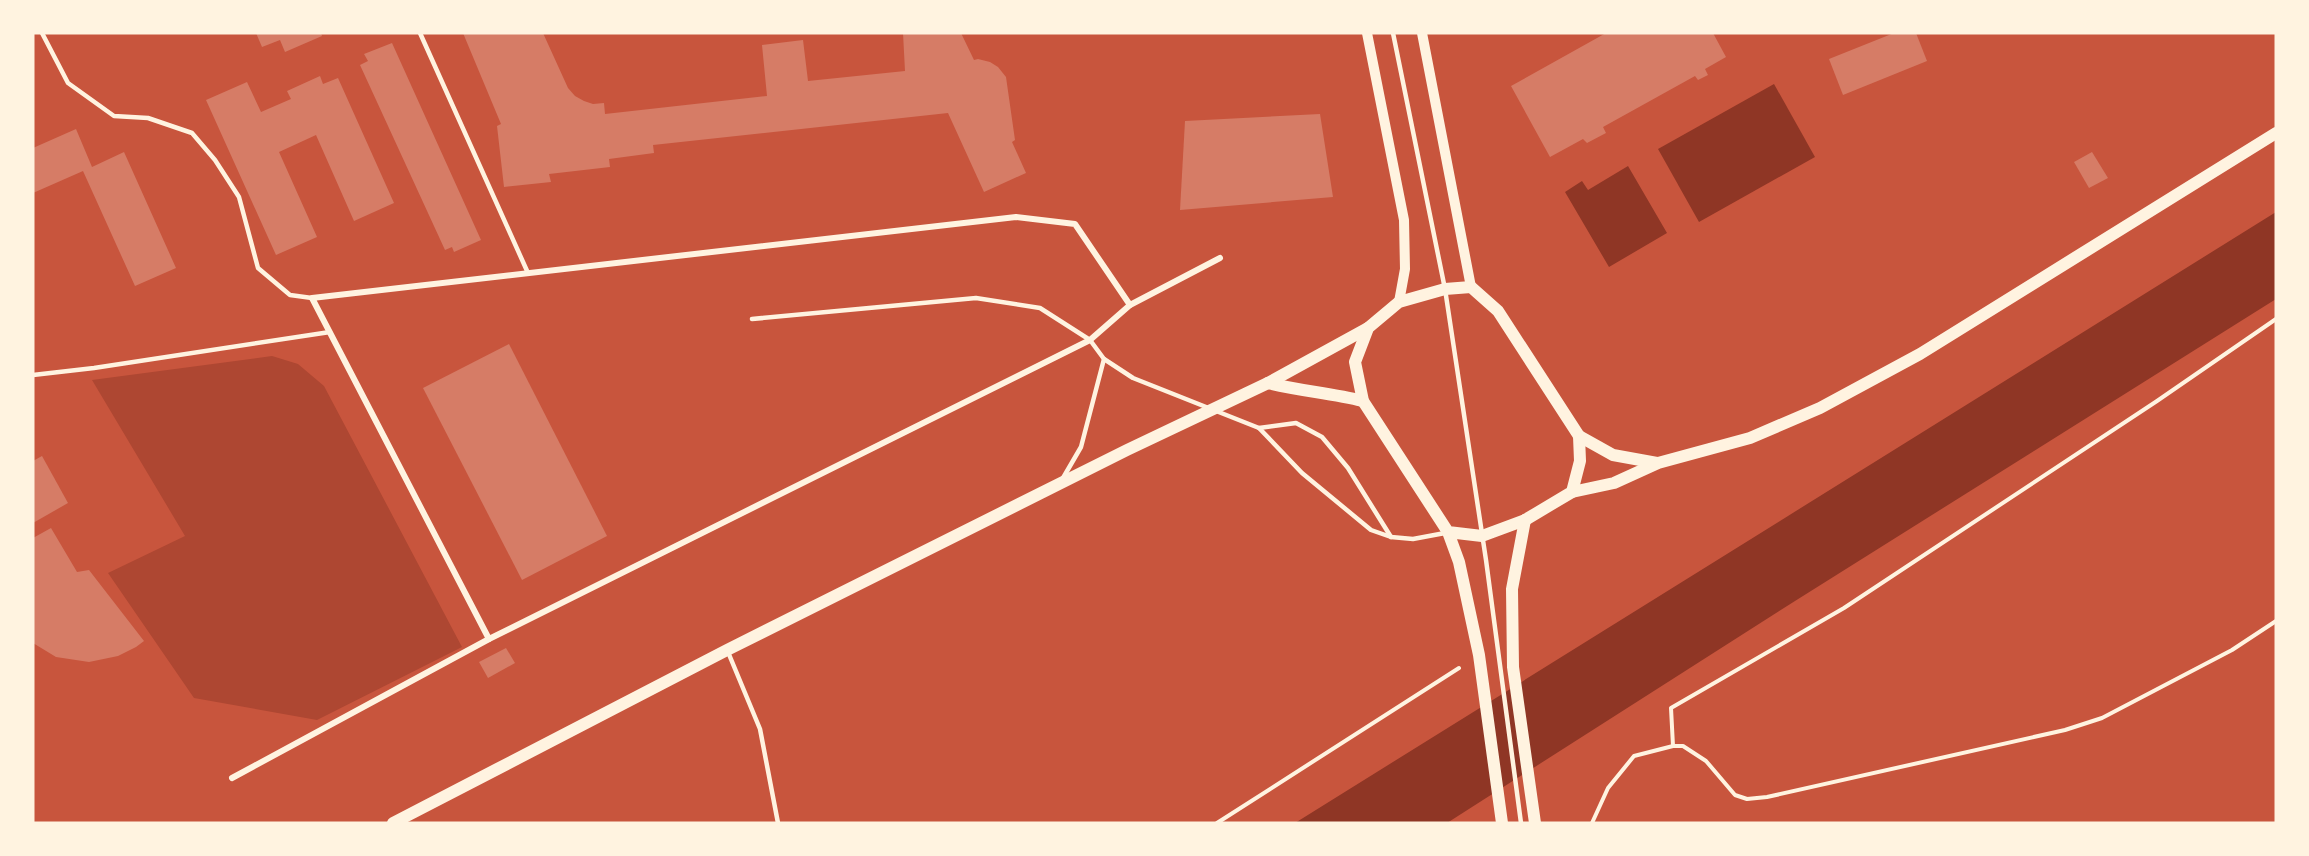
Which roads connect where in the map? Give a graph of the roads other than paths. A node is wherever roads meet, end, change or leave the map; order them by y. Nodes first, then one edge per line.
1 (42, 33) edge
2 (420, 33) edge
3 (1367, 33) edge
4 (1393, 33) edge
5 (1422, 33) edge
6 (2276, 133) edge
7 (1220, 258) dead end
8 (528, 273) junction
9 (1471, 287) junction
10 (1445, 289) junction
11 (312, 297) junction
12 (1399, 302) junction
13 (1130, 305) junction
14 (752, 319) dead end
15 (1368, 328) junction
16 (330, 332) junction
17 (1090, 340) junction
18 (1104, 359) junction
19 (33, 375) edge
20 (1268, 383) junction
21 (1363, 401) junction
22 (1212, 410) junction
23 (1259, 428) junction
24 (1579, 436) junction
25 (1658, 463) junction
26 (1060, 483) junction
27 (1572, 492) junction
28 (1525, 520) junction
29 (1448, 532) junction
30 (1482, 536) junction
31 (1391, 537) junction
32 (489, 639) junction
33 (727, 650) junction
34 (232, 778) dead end
35 (1523, 789) junction
36 (393, 823) edge
37 (778, 823) edge
38 (1502, 823) edge
39 (1521, 823) edge
40 (1535, 823) edge

1 - 11 lane
2 - 8 lane
3 - 12 street
4 - 10 lane
5 - 9 street
6 - 25 main road
7 - 13 street
8 - 11 street
8 - 13 street
9 - 10 main road
9 - 24 main road
10 - 12 main road
10 - 30 lane
11 - 16 street
12 - 15 main road
13 - 17 street
14 - 17 lane
15 - 20 main road
15 - 21 main road
16 - 19 lane
16 - 32 street
17 - 18 lane
17 - 32 street
18 - 22 lane
18 - 26 lane
20 - 21 main road
20 - 22 main road
21 - 29 main road
22 - 23 lane
22 - 26 main road
23 - 31 lane
23 - 31 lane
24 - 25 main road
24 - 27 main road
25 - 27 main road
26 - 33 main road
27 - 28 main road
28 - 30 main road
28 - 35 main road
29 - 30 main road
29 - 31 lane
29 - 38 main road
30 - 35 lane
32 - 34 street
33 - 36 main road
33 - 37 lane
35 - 39 lane
35 - 40 main road

